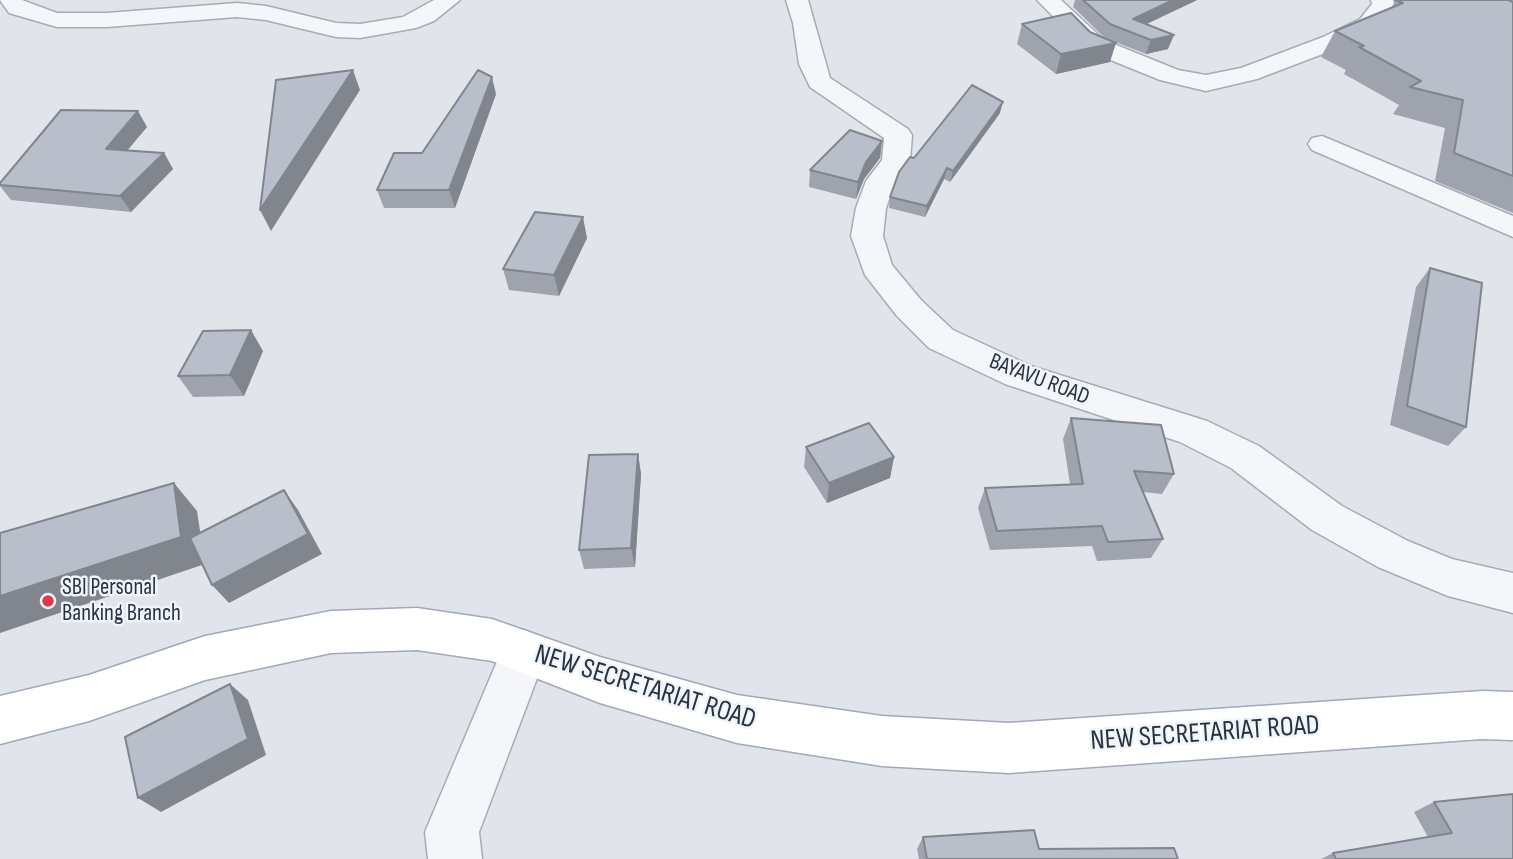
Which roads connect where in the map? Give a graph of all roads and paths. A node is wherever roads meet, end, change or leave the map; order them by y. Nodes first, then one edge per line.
1 (9, 0) edge
2 (449, 0) edge
3 (797, 0) edge
4 (1048, 0) edge
5 (1382, 0) edge
6 (1322, 144) dead end
7 (1513, 227) edge
8 (1513, 593) edge
9 (524, 652) junction
10 (1513, 716) edge
11 (0, 720) edge
12 (454, 859) edge

1 - 2 street
3 - 8 street, BAYAVU ROAD
4 - 5 street
6 - 7 street
9 - 10 main road, NEW SECRETARIAT ROAD
9 - 11 main road, NEW SECRETARIAT ROAD
9 - 12 street

